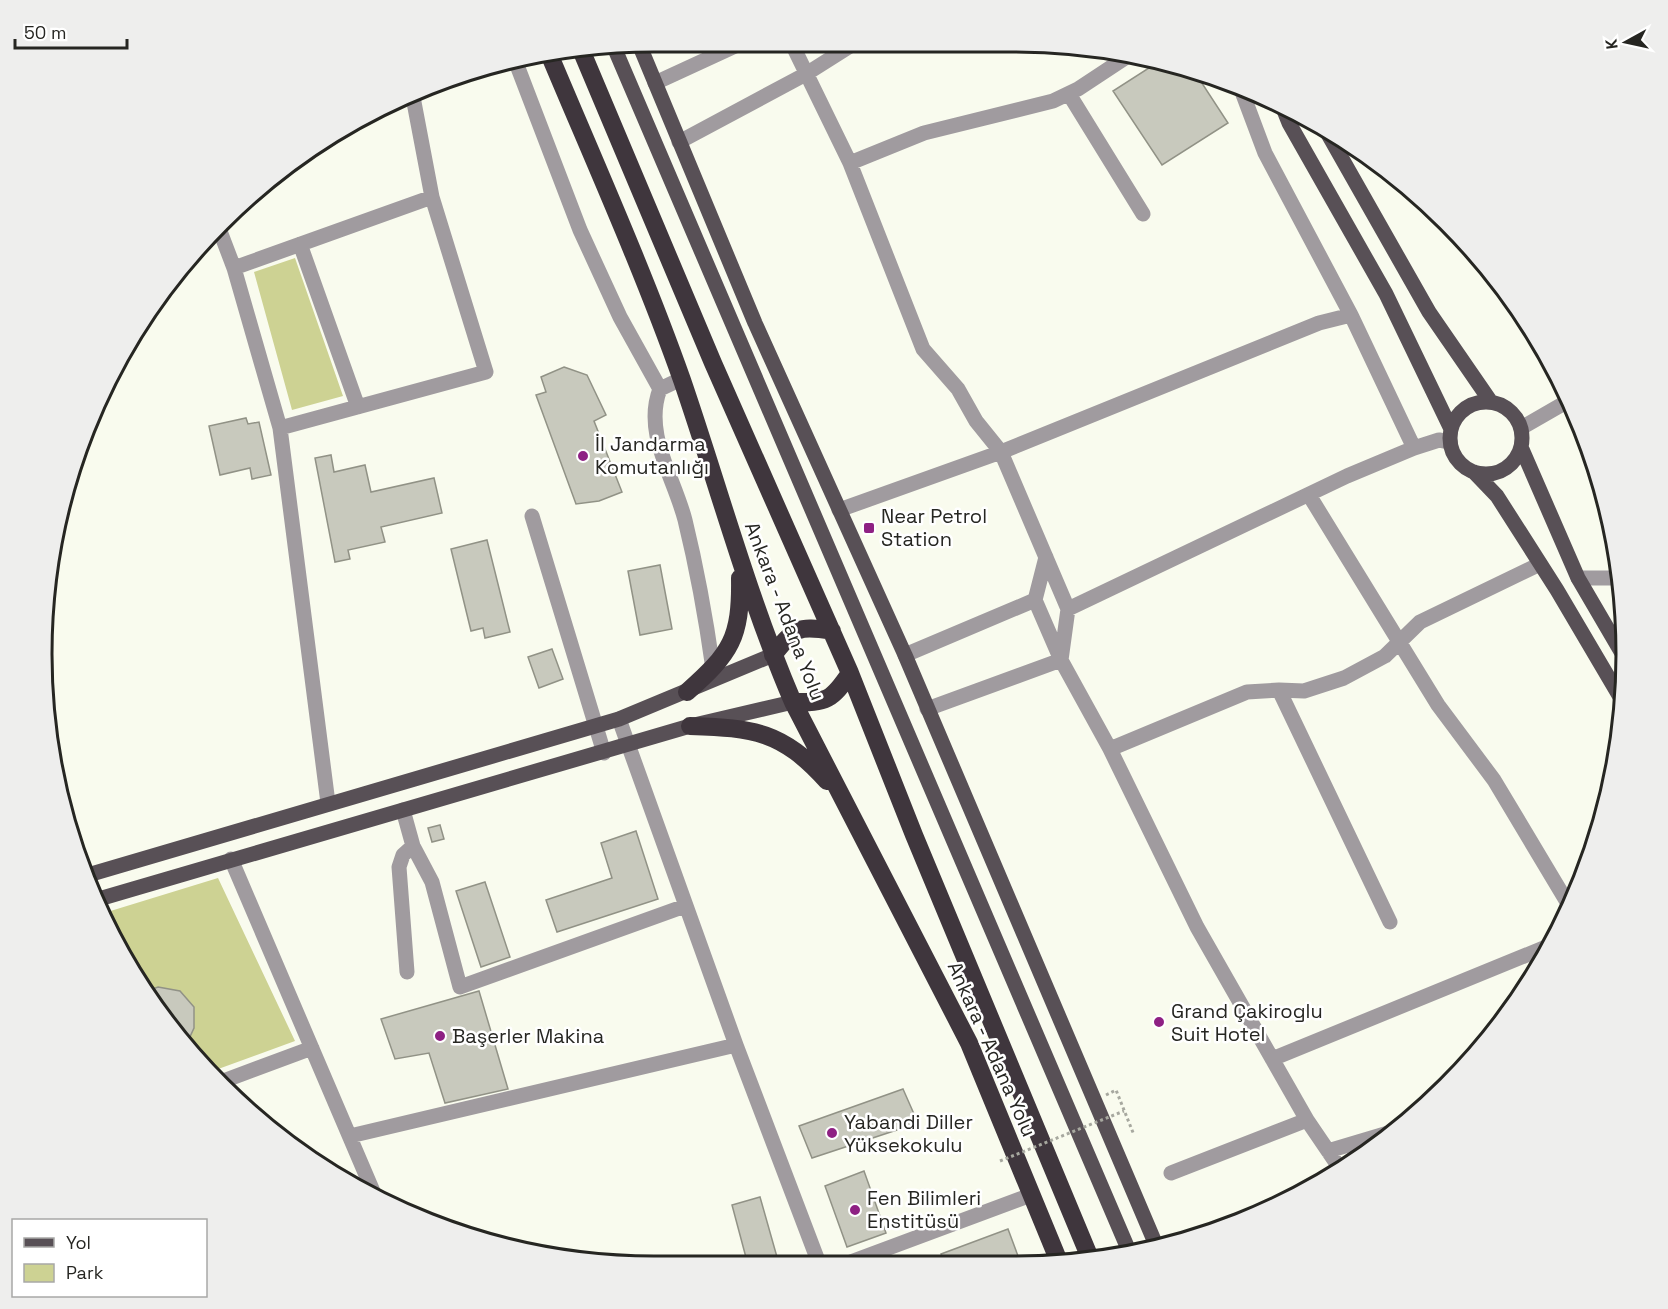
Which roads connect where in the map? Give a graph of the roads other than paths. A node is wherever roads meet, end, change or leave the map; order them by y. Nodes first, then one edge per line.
1 (722, 52) edge
2 (796, 52) edge
3 (841, 52) edge
4 (643, 53) edge
5 (617, 54) edge
6 (584, 57) edge
7 (552, 62) edge
8 (1118, 62) edge
9 (518, 68) edge
10 (806, 74) junction
11 (655, 82) junction
12 (1069, 94) junction
13 (1245, 98) edge
14 (414, 103) edge
15 (1287, 119) edge
16 (679, 142) junction
17 (1334, 145) edge
18 (850, 163) junction
19 (432, 198) junction
20 (1143, 214) dead end
21 (222, 237) edge
22 (300, 244) junction
23 (234, 268) junction
24 (1351, 315) junction
25 (681, 379) junction
26 (660, 389) junction
27 (1491, 402) junction
28 (1561, 405) edge
29 (358, 407) junction
30 (280, 428) junction
31 (1521, 428) junction
32 (1450, 436) junction
33 (1521, 447) junction
34 (1414, 448) junction
35 (1001, 452) junction
36 (1474, 472) junction
37 (1309, 495) junction
38 (839, 510) junction
39 (532, 516) dead end
40 (1046, 557) junction
41 (740, 561) junction
42 (1540, 564) junction
43 (1578, 578) junction
44 (1610, 578) edge
45 (1035, 600) junction
46 (1068, 609) junction
47 (832, 631) junction
48 (1615, 642) edge
49 (1400, 643) junction
50 (773, 655) junction
51 (905, 655) junction
52 (1061, 660) junction
53 (881, 666) junction
54 (714, 669) junction
55 (850, 673) junction
56 (1614, 688) edge
57 (1279, 690) junction
58 (687, 692) junction
59 (793, 702) junction
60 (927, 709) junction
61 (619, 719) junction
62 (903, 719) junction
63 (595, 726) junction
64 (690, 726) junction
65 (628, 746) junction
66 (1110, 749) junction
67 (604, 753) junction
68 (843, 798) junction
69 (328, 803) junction
70 (403, 810) junction
71 (413, 846) junction
72 (231, 859) junction
73 (94, 873) edge
74 (1564, 897) edge
75 (104, 898) edge
76 (685, 906) junction
77 (1389, 922) dead end
78 (1538, 950) edge
79 (406, 972) dead end
80 (736, 1044) junction
81 (312, 1048) junction
82 (1272, 1059) junction
83 (228, 1079) edge
84 (1307, 1120) junction
85 (350, 1136) junction
86 (1372, 1138) edge
87 (1328, 1151) junction
88 (1336, 1162) edge
89 (1171, 1173) dead end
90 (370, 1185) edge
91 (1031, 1195) junction
92 (1154, 1240) edge
93 (1127, 1246) edge
94 (1087, 1251) edge
95 (1056, 1255) edge
96 (816, 1256) edge
97 (867, 1256) edge

1 - 11 street
2 - 10 street
3 - 10 street
4 - 11 main road
5 - 53 main road
6 - 47 highway, Ankara - Adana Yolu
7 - 25 highway, Ankara - Adana Yolu
8 - 12 street
9 - 26 street
10 - 16 street
10 - 18 street
11 - 16 main road
12 - 18 street
12 - 20 street
13 - 24 street
14 - 19 street
15 - 32 main road
16 - 38 main road
17 - 27 main road
18 - 35 street
19 - 22 street
19 - 29 street
21 - 23 street
22 - 23 street
22 - 29 street
23 - 30 street
24 - 34 street
24 - 35 street
25 - 26 street
25 - 41 highway, Ankara - Adana Yolu
26 - 54 street
27 - 31 main road
27 - 32 main road
28 - 31 street
29 - 30 street
30 - 69 street
31 - 33 main road
32 - 34 street
32 - 36 main road
33 - 36 main road
33 - 43 main road
34 - 37 street
35 - 38 street
35 - 40 street
36 - 42 main road
37 - 46 street
37 - 49 street
38 - 51 main road
39 - 63 street
40 - 45 street
40 - 46 street
41 - 50 highway, Ankara - Adana Yolu
41 - 54 highway
42 - 49 street
42 - 56 main road
43 - 44 street
43 - 48 main road
45 - 51 street
45 - 52 street
46 - 52 street
47 - 50 highway
47 - 55 highway, Ankara - Adana Yolu
49 - 57 street
49 - 74 street
50 - 58 main road
50 - 59 highway, Ankara - Adana Yolu
51 - 53 main road
51 - 60 main road
52 - 60 street
52 - 66 street
53 - 62 main road
54 - 58 highway
55 - 59 highway
55 - 94 highway, Ankara - Adana Yolu
57 - 66 street
57 - 77 street
58 - 61 main road
59 - 64 main road
59 - 68 highway, Ankara - Adana Yolu
60 - 62 main road
60 - 92 main road
61 - 63 main road
61 - 65 street
62 - 93 main road
63 - 67 street
63 - 69 main road
64 - 65 main road
64 - 68 highway
65 - 67 main road
65 - 76 street
66 - 82 street
67 - 70 main road
68 - 91 highway, Ankara - Adana Yolu
69 - 73 main road
70 - 71 street
70 - 72 main road
71 - 76 street
71 - 79 street
72 - 75 main road
72 - 81 street
76 - 80 street
78 - 82 street
80 - 85 street
80 - 96 street
81 - 83 street
81 - 85 street
82 - 84 street
84 - 87 street
84 - 89 street
85 - 90 street
86 - 87 street
87 - 88 street
91 - 95 highway, Ankara - Adana Yolu
91 - 97 street

